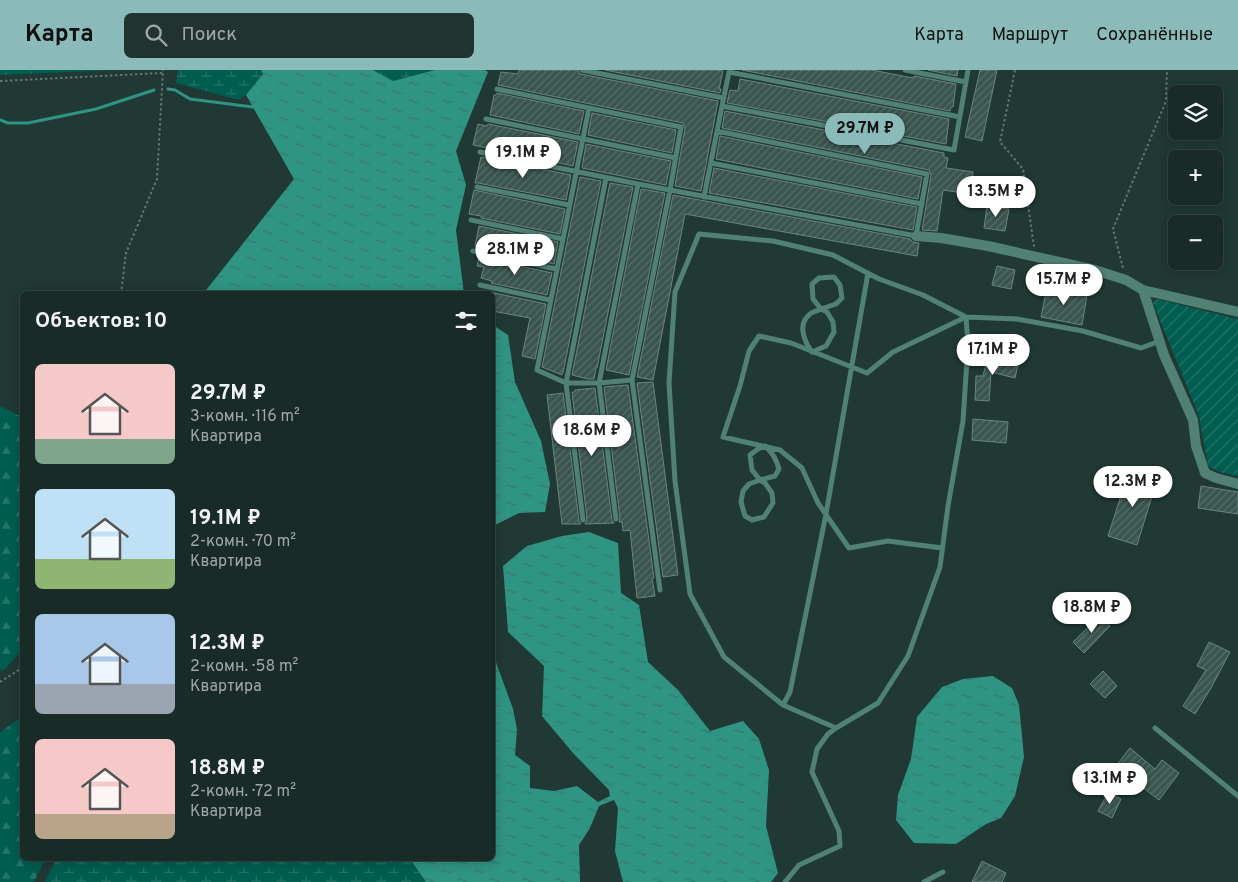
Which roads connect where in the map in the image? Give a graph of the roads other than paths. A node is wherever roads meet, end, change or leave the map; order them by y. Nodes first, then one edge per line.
1 (582, 70) edge
2 (905, 70) edge
3 (968, 70) edge
4 (729, 71) edge
5 (966, 82) junction
6 (497, 89) dead end
7 (724, 98) junction
8 (722, 106) junction
9 (589, 108) junction
10 (960, 118) junction
11 (486, 119) dead end
12 (717, 131) junction
13 (583, 139) junction
14 (480, 152) dead end
15 (676, 158) junction
16 (711, 163) junction
17 (576, 172) junction
18 (606, 178) junction
19 (638, 184) junction
20 (477, 187) dead end
21 (670, 190) junction
22 (704, 197) junction
23 (922, 204) junction
24 (569, 205) junction
25 (471, 220) dead end
26 (916, 236) junction
27 (562, 239) junction
28 (473, 251) dead end
29 (556, 269) junction
30 (868, 273) junction
31 (480, 284) dead end
32 (1143, 290) junction
33 (550, 300) junction
34 (822, 309) junction
35 (1238, 312) edge
36 (966, 317) junction
37 (1160, 341) junction
38 (812, 352) junction
39 (851, 367) junction
40 (632, 380) junction
41 (566, 383) junction
42 (599, 383) junction
43 (765, 446) junction
44 (760, 480) junction
45 (1238, 484) edge
46 (826, 514) junction
47 (616, 519) dead end
48 (583, 520) dead end
49 (942, 548) junction
50 (660, 590) dead end
51 (782, 705) junction
52 (836, 728) junction
53 (1155, 728) dead end
54 (1238, 796) edge
55 (943, 872) dead end
56 (785, 882) edge
57 (924, 882) edge

1 - 7 lane
2 - 5 lane
3 - 5 lane
4 - 7 lane
4 - 10 lane
5 - 10 lane
6 - 9 lane
7 - 8 lane
8 - 10 lane
8 - 12 lane
9 - 13 lane
9 - 15 lane
11 - 13 lane
12 - 16 lane
12 - 23 lane
13 - 15 lane
13 - 17 lane
14 - 17 lane
15 - 21 lane
16 - 22 lane
16 - 23 lane
17 - 18 lane
17 - 24 lane
18 - 19 lane
18 - 41 lane
19 - 21 lane
19 - 42 lane
20 - 24 lane
21 - 22 lane
21 - 40 lane
22 - 26 lane
23 - 26 lane
24 - 27 lane
25 - 27 lane
26 - 32 street
27 - 29 lane
28 - 29 lane
29 - 33 lane
30 - 36 lane
30 - 39 lane
30 - 51 lane
31 - 33 lane
32 - 35 street
32 - 37 street
33 - 41 lane
34 - 34 lane
34 - 38 lane
34 - 38 lane
36 - 37 lane
36 - 39 lane
36 - 49 lane
37 - 45 street
38 - 39 lane
38 - 43 lane
39 - 46 lane
40 - 42 lane
40 - 50 lane
41 - 42 lane
41 - 48 lane
42 - 47 lane
43 - 44 lane
43 - 44 lane
43 - 46 lane
44 - 44 lane
46 - 49 lane
46 - 51 lane
49 - 52 lane
51 - 52 lane
52 - 56 lane
53 - 54 lane
55 - 57 lane

